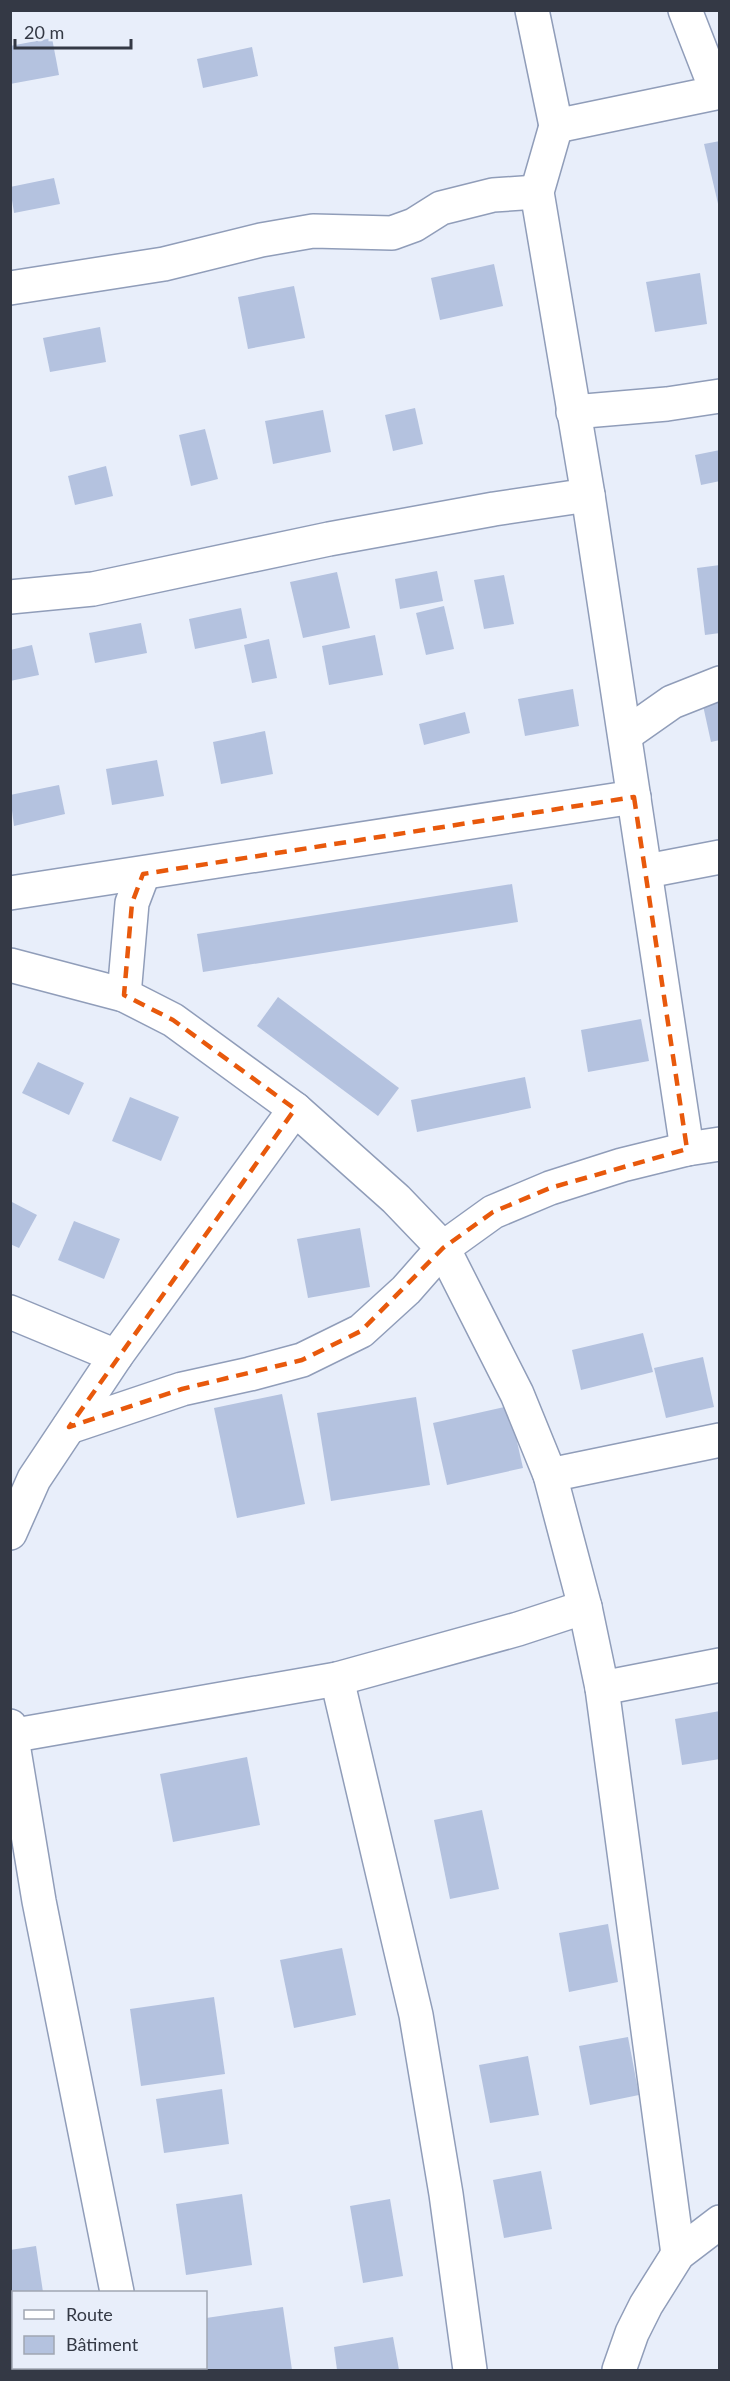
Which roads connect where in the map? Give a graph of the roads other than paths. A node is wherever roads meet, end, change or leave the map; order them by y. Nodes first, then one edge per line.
1 (532, 10) edge
2 (685, 10) edge
3 (718, 92) edge
4 (556, 126) junction
5 (537, 192) junction
6 (10, 288) edge
7 (720, 396) edge
8 (573, 412) junction
9 (588, 495) junction
10 (10, 597) edge
11 (720, 683) edge
12 (625, 735) junction
13 (634, 797) junction
14 (720, 857) edge
15 (647, 871) junction
16 (143, 874) junction
17 (10, 893) edge
18 (10, 965) edge
19 (124, 994) junction
20 (295, 1109) junction
21 (720, 1144) edge
22 (687, 1149) junction
23 (443, 1248) junction
24 (10, 1312) edge
25 (116, 1356) junction
26 (69, 1427) junction
27 (720, 1440) edge
28 (550, 1474) junction
29 (10, 1533) edge
30 (585, 1607) junction
31 (720, 1665) edge
32 (338, 1679) junction
33 (602, 1688) junction
34 (12, 1733) edge
35 (720, 2222) edge
36 (678, 2254) junction
37 (117, 2291) edge
38 (470, 2370) edge
39 (619, 2370) edge

1 - 4 street
2 - 3 street
3 - 4 street
4 - 5 street
5 - 6 street
5 - 8 street
7 - 8 street
8 - 9 street
9 - 10 street
9 - 12 street
11 - 12 street
12 - 13 street
13 - 15 street
13 - 16 street
14 - 15 street
15 - 22 street
16 - 17 street
16 - 19 street
18 - 19 street
19 - 20 street
20 - 23 street
20 - 25 street
21 - 22 street
22 - 23 street
23 - 26 street
23 - 28 street
24 - 25 street
25 - 26 street
26 - 29 street
27 - 28 street
28 - 30 street
30 - 32 street
30 - 33 street
31 - 33 street
32 - 34 street
32 - 38 street
33 - 36 street
34 - 37 street
35 - 36 street
36 - 39 street

